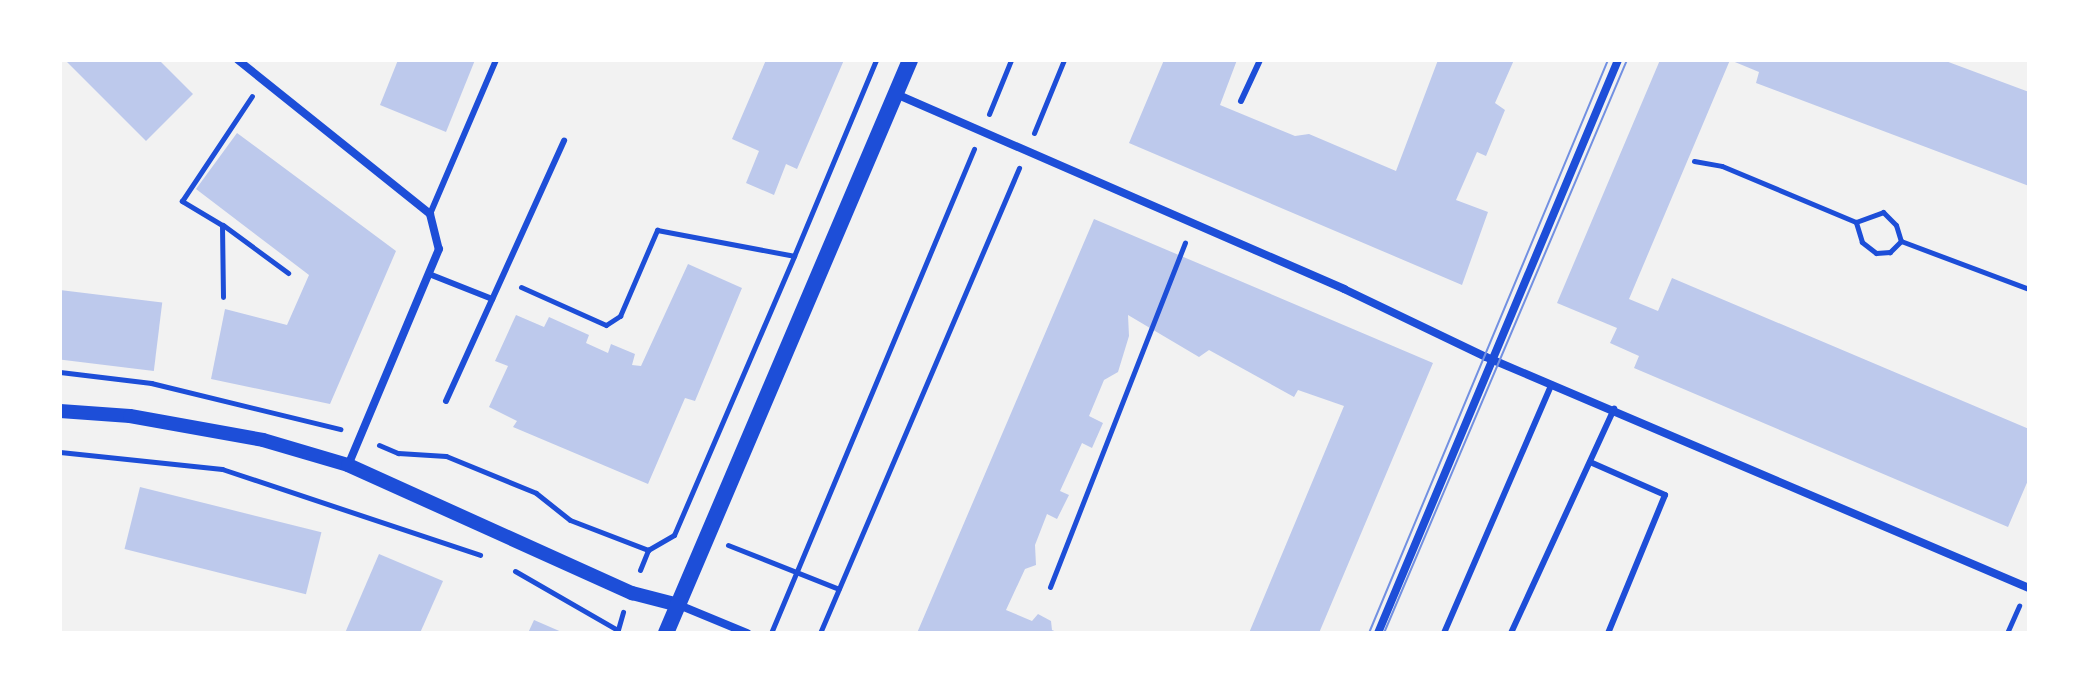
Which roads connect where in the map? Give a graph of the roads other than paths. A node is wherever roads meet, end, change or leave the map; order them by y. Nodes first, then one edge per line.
1 (238, 60) edge
2 (496, 60) edge
3 (910, 60) edge
4 (1260, 60) edge
5 (1618, 60) edge
6 (896, 94) junction
7 (1241, 101) dead end
8 (564, 141) dead end
9 (430, 214) junction
10 (429, 274) junction
11 (492, 299) junction
12 (1493, 360) junction
13 (1552, 384) junction
14 (446, 401) dead end
15 (1614, 409) junction
16 (60, 411) edge
17 (1590, 462) junction
18 (348, 465) junction
19 (2028, 585) edge
20 (678, 605) junction
21 (666, 633) edge
22 (747, 633) edge
23 (1378, 633) edge
24 (1444, 633) edge
25 (1511, 633) edge
26 (1608, 633) edge

1 - 9 street
2 - 9 lane
3 - 6 main road
4 - 7 lane
5 - 12 street
6 - 12 street
6 - 20 main road
8 - 11 lane
9 - 10 street
10 - 11 lane
10 - 18 street
11 - 14 lane
12 - 13 street
12 - 23 street
13 - 15 street
13 - 24 lane
15 - 17 lane
15 - 19 street
16 - 18 street
17 - 25 lane
17 - 26 lane
18 - 20 street
20 - 21 main road
20 - 22 street

